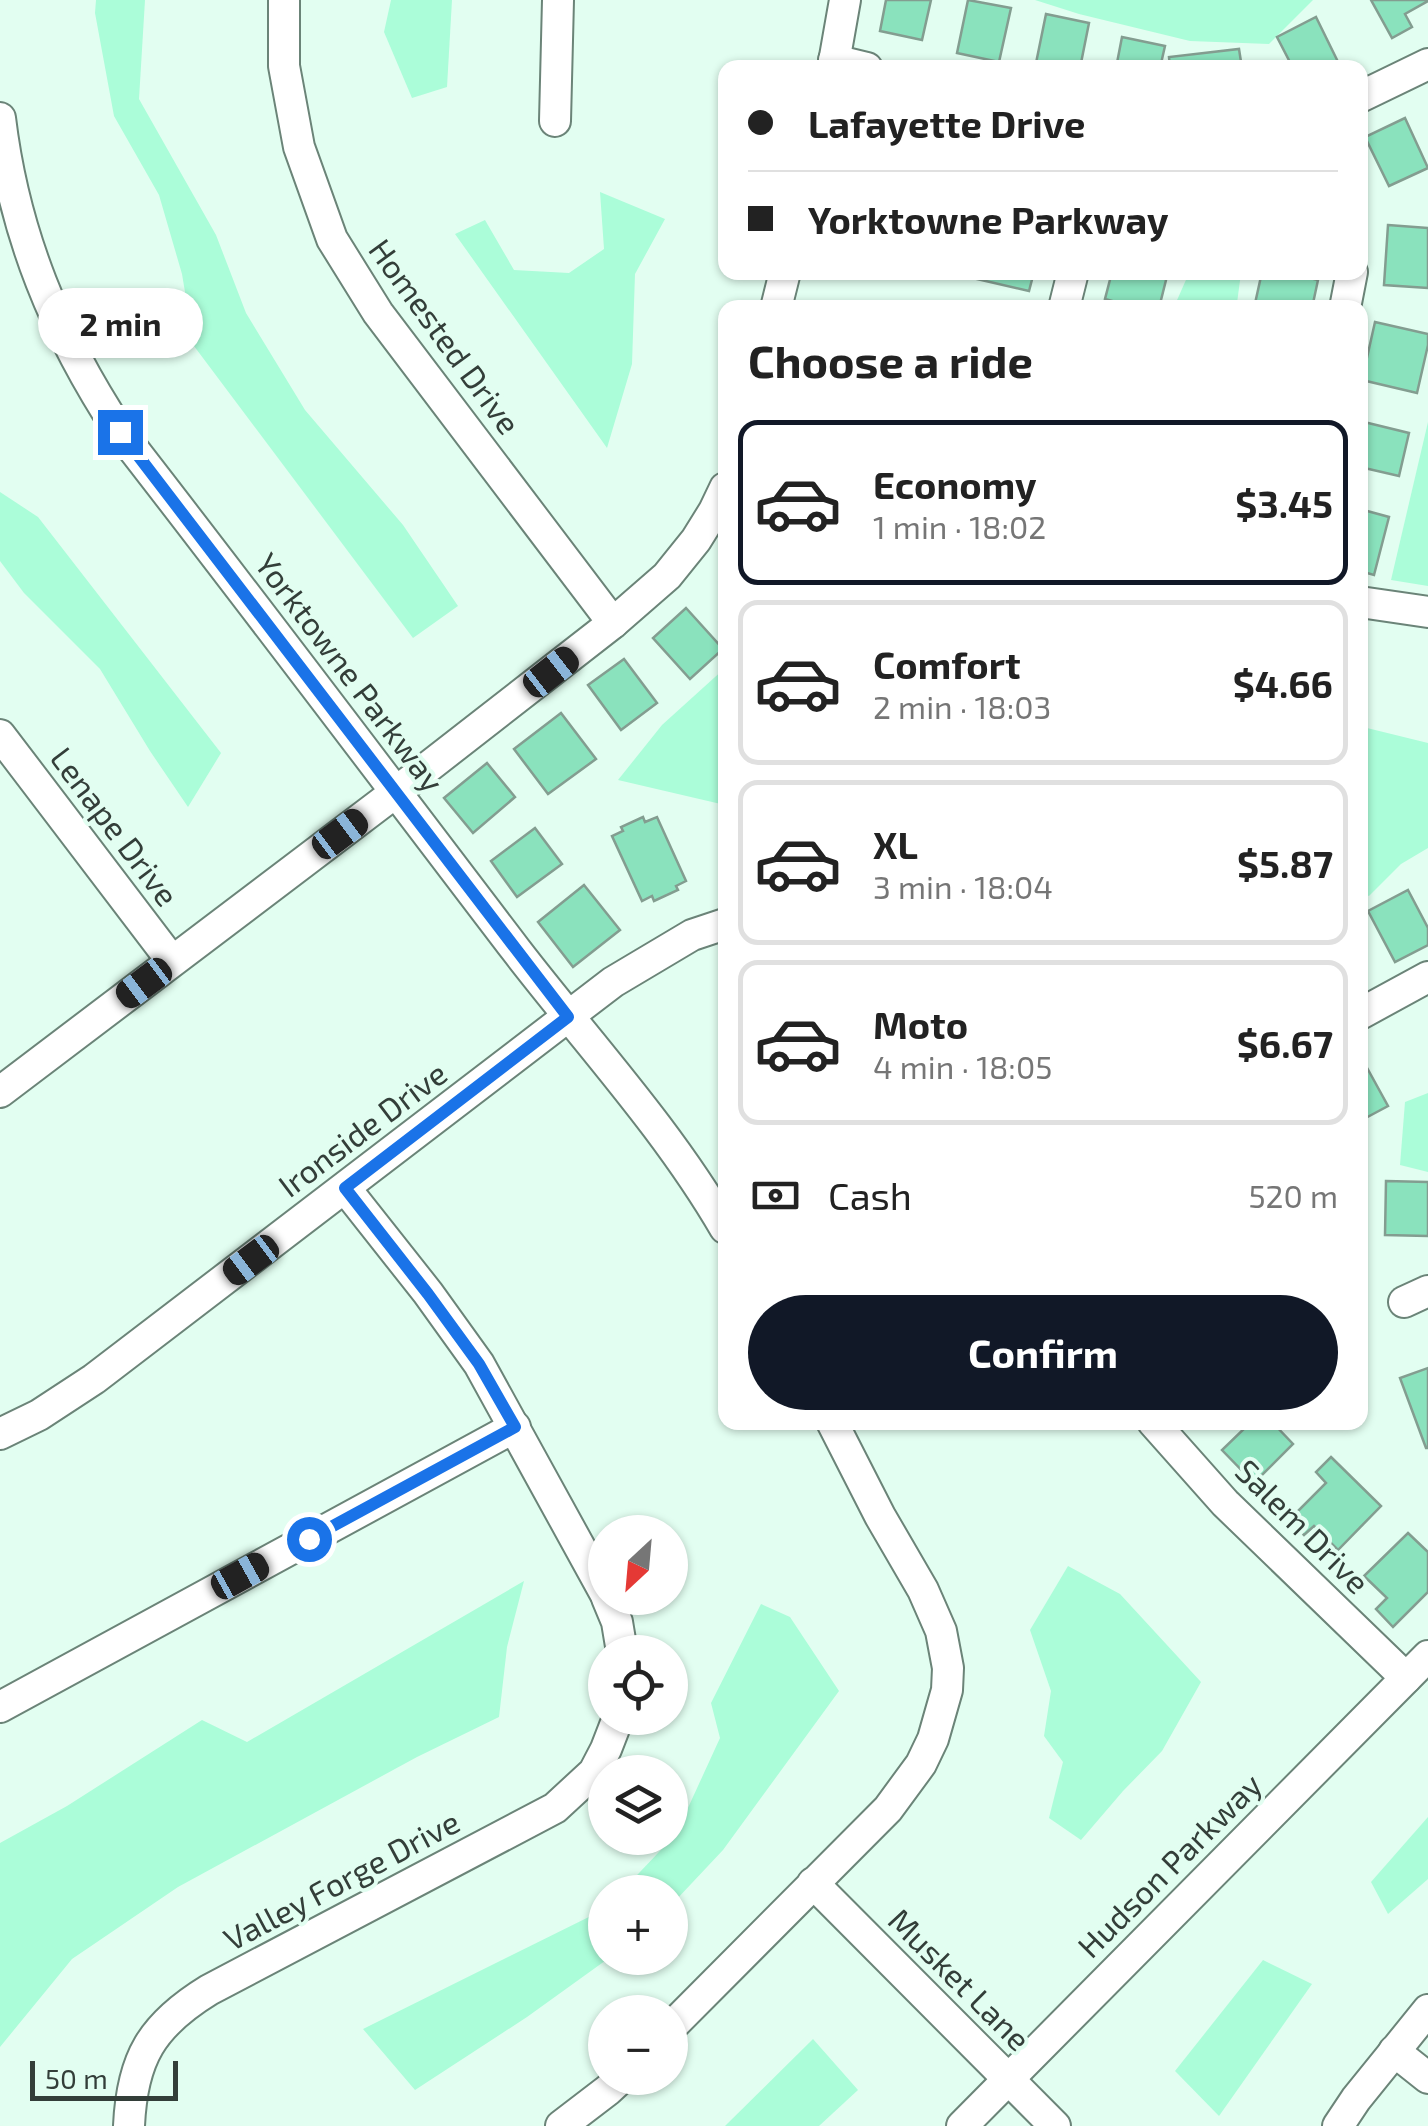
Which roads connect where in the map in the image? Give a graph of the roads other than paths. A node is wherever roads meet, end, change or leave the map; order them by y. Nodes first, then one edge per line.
1 (284, 0) edge
2 (558, 0) edge
3 (845, 0) edge
4 (834, 60) edge
5 (1428, 64) edge
6 (1368, 93) edge
7 (0, 118) edge
8 (555, 121) dead end
9 (718, 503) edge
10 (1368, 603) edge
11 (1428, 612) edge
12 (613, 623) junction
13 (0, 735) edge
14 (396, 792) junction
15 (718, 926) edge
16 (172, 962) junction
17 (1428, 977) edge
18 (1368, 1010) edge
19 (568, 1017) junction
20 (0, 1092) edge
21 (345, 1188) junction
22 (718, 1218) edge
23 (515, 1427) junction
24 (836, 1430) edge
25 (1160, 1430) edge
26 (0, 1434) edge
27 (588, 1562) edge
28 (1428, 1656) edge
29 (1406, 1678) junction
30 (0, 1707) edge
31 (611, 1735) edge
32 (813, 1883) junction
33 (688, 2010) edge
34 (1428, 2010) edge
35 (1394, 2051) junction
36 (1428, 2078) edge
37 (1008, 2080) junction
38 (601, 2095) edge
39 (129, 2126) edge
40 (561, 2126) edge
41 (962, 2126) edge
42 (1055, 2126) edge
43 (1338, 2126) edge

1 - 12 street, Homested Drive
2 - 8 street
3 - 4 street
5 - 6 street
7 - 14 street, Yorktowne Parkway
9 - 12 street
10 - 11 street
12 - 14 street
13 - 16 street, Lenape Drive
14 - 16 street
14 - 19 street, Yorktowne Parkway
15 - 19 street, Ironside Drive
16 - 20 street
17 - 18 street
19 - 21 street, Ironside Drive
19 - 22 street, Yorktowne Parkway
21 - 23 street
21 - 26 street, Ironside Drive
23 - 27 street
23 - 30 street
24 - 32 street
25 - 29 street, Salem Drive
28 - 29 street, Hudson Parkway
29 - 37 street, Hudson Parkway
31 - 39 street, Valley Forge Drive
32 - 33 street
32 - 37 street, Musket Lane
34 - 35 street
35 - 36 street
35 - 43 street
37 - 41 street, Hudson Parkway
37 - 42 street, Musket Lane
38 - 40 street

